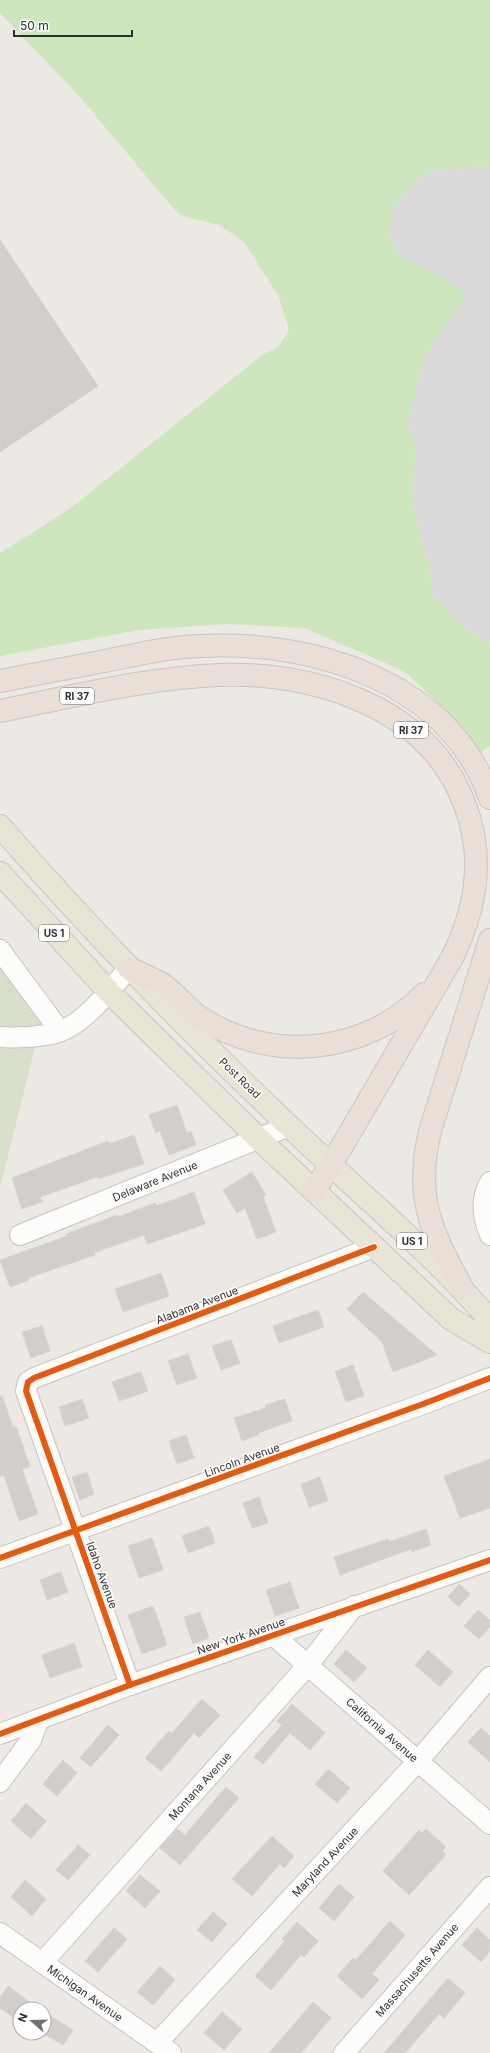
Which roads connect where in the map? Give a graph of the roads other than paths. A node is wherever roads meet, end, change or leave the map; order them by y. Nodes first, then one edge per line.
1 (0, 681) edge
2 (0, 711) edge
3 (490, 798) edge
4 (0, 826) edge
5 (0, 873) edge
6 (490, 940) edge
7 (0, 950) edge
8 (129, 968) junction
9 (443, 972) junction
10 (109, 992) junction
11 (60, 1031) junction
12 (0, 1037) edge
13 (289, 1126) junction
14 (259, 1139) junction
15 (331, 1165) junction
16 (490, 1182) edge
17 (314, 1190) junction
18 (20, 1235) dead end
19 (490, 1235) edge
20 (374, 1247) junction
21 (462, 1288) junction
22 (490, 1320) edge
23 (490, 1342) edge
24 (490, 1378) edge
25 (28, 1382) joint
26 (75, 1532) junction
27 (0, 1558) edge
28 (490, 1560) edge
29 (354, 1606) junction
30 (274, 1636) junction
31 (308, 1665) junction
32 (490, 1677) edge
33 (130, 1685) junction
34 (39, 1719) junction
35 (0, 1734) edge
36 (418, 1761) junction
37 (0, 1782) edge
38 (490, 1824) edge
39 (490, 1887) edge
40 (0, 1933) edge
41 (42, 1963) junction
42 (164, 2048) edge
43 (344, 2053) edge

1 - 3 highway
2 - 9 highway, RI 37
4 - 8 main road, Post Road / US 1
5 - 10 main road, US 1
6 - 21 highway
7 - 11 street
8 - 9 highway
8 - 10 street
8 - 13 main road, Post Road / US 1
9 - 15 highway
10 - 11 street
10 - 14 main road, US 1
11 - 12 street
13 - 14 street, Delaware Avenue
13 - 15 main road, Post Road / US 1
14 - 17 main road, US 1
14 - 18 street, Delaware Avenue
15 - 17 highway
15 - 21 main road, Post Road / US 1
16 - 19 street
17 - 20 main road, US 1
20 - 23 main road, US 1
20 - 25 street, Alabama Avenue
21 - 22 main road, Post Road / US 1
24 - 26 street, Lincoln Avenue
25 - 26 street, Idaho Avenue
26 - 27 street, Lincoln Avenue
26 - 33 street, Idaho Avenue
28 - 29 street, New York Avenue
29 - 30 street, New York Avenue
29 - 31 street, Montana Avenue
30 - 31 street, California Avenue
30 - 33 street, New York Avenue
31 - 36 street, California Avenue
31 - 41 street, Montana Avenue
32 - 36 street, Maryland Avenue
33 - 34 street, New York Avenue
34 - 35 street, New York Avenue
34 - 37 street
36 - 38 street, California Avenue
36 - 42 street, Maryland Avenue
39 - 43 street, Massachusetts Avenue
40 - 41 street, Michigan Avenue
41 - 42 street, Michigan Avenue

